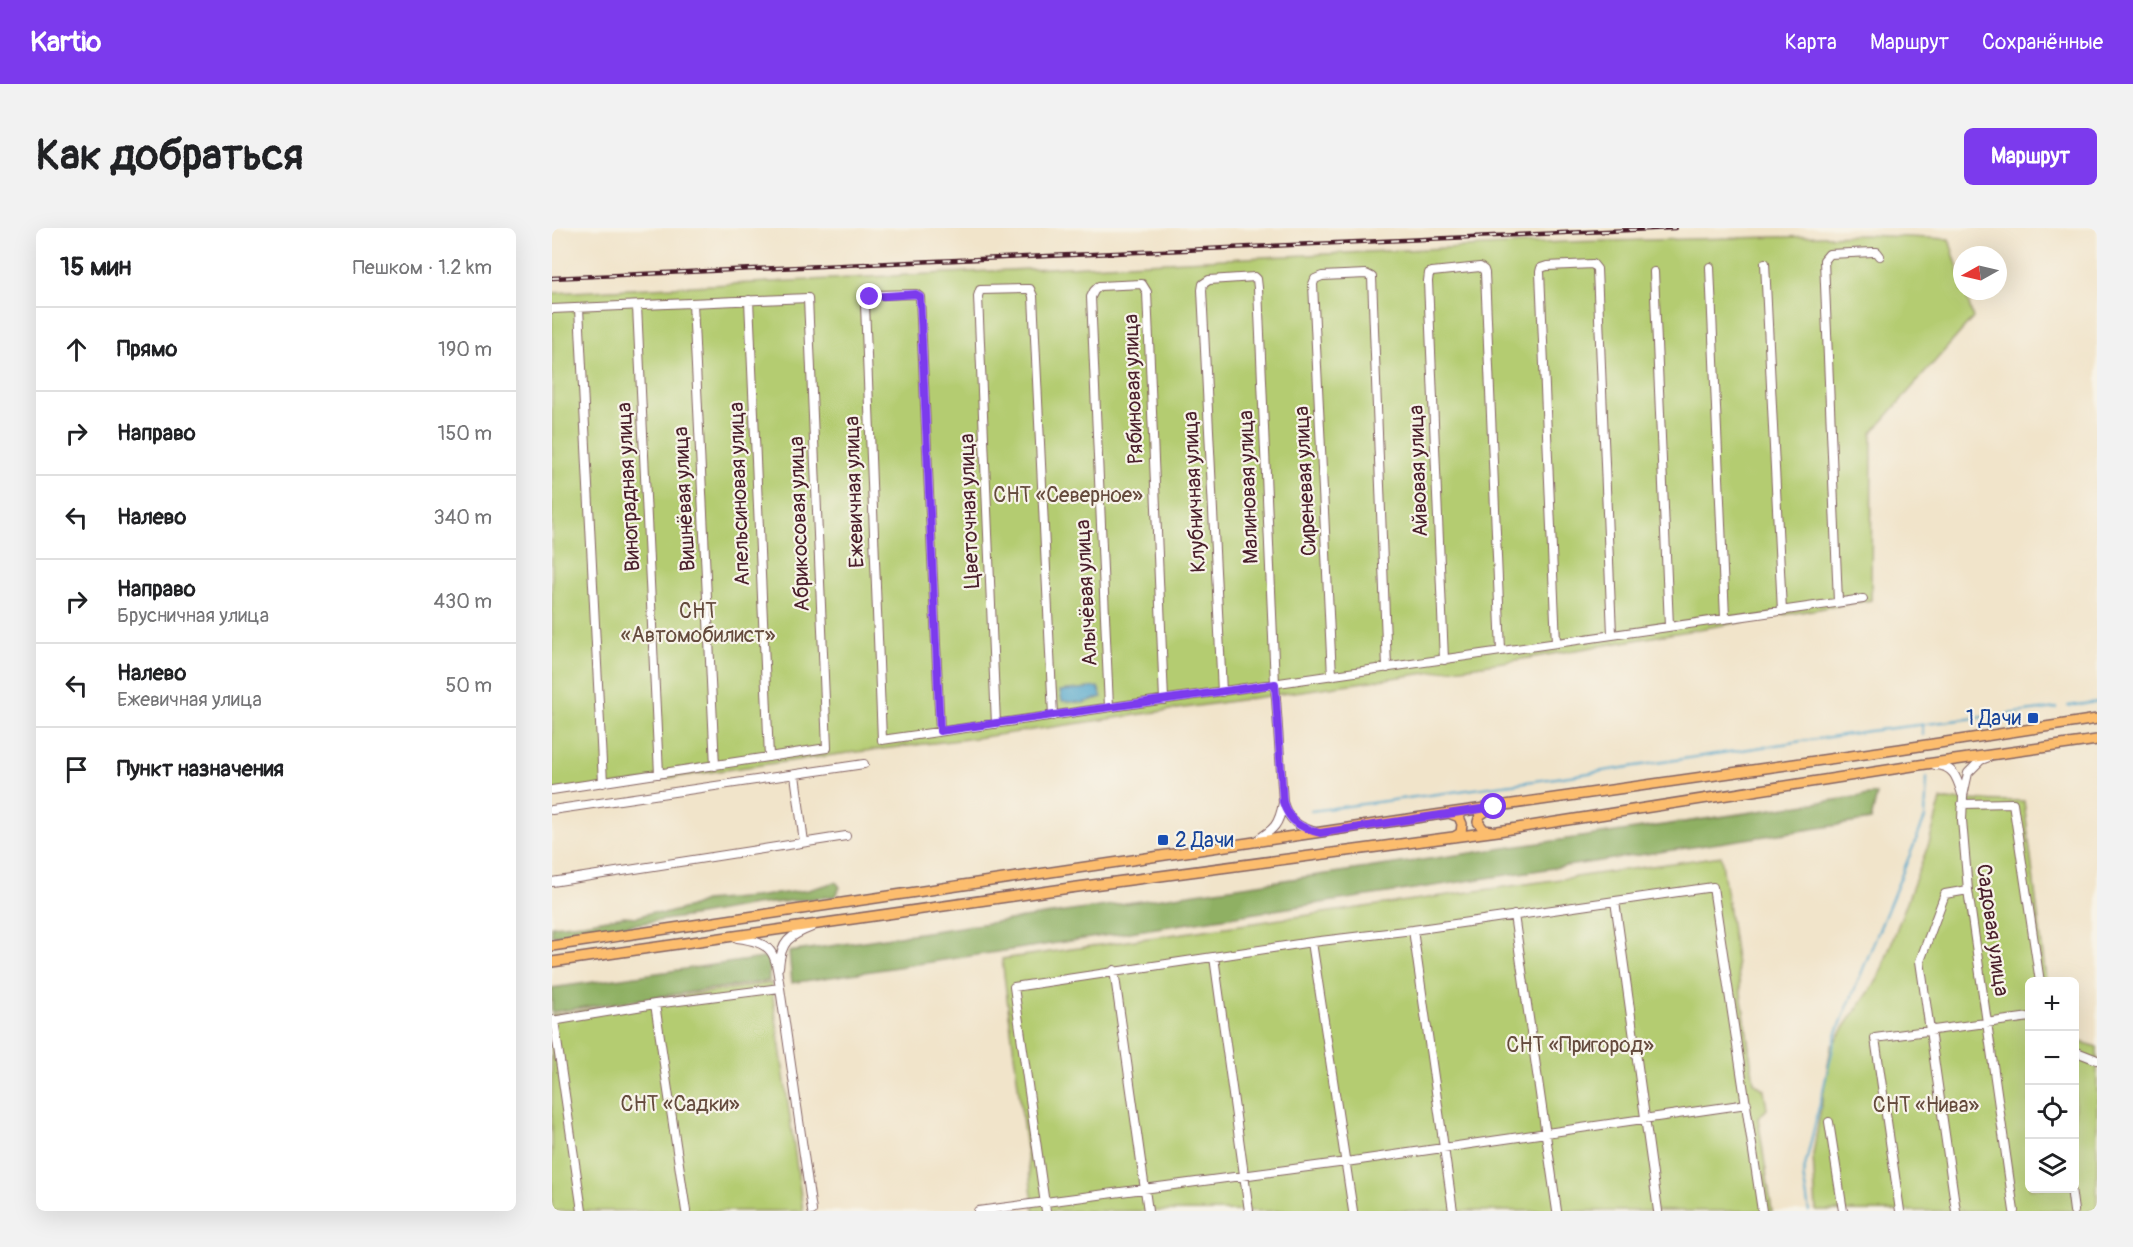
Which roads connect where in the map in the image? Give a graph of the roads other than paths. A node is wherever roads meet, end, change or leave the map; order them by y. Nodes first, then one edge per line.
1 (1880, 256) dead end
2 (1765, 263) dead end
3 (1710, 267) dead end
4 (1654, 272) dead end
5 (1258, 288) joint
6 (1091, 297) joint
7 (749, 300) junction
8 (693, 303) junction
9 (637, 306) junction
10 (579, 308) junction
11 (552, 309) edge
12 (1863, 599) dead end
13 (1838, 602) junction
14 (1782, 611) junction
15 (1725, 618) junction
16 (1669, 626) junction
17 (1612, 634) junction
18 (1556, 643) junction
19 (1501, 651) junction
20 (1444, 660) junction
21 (1387, 668) junction
22 (1332, 676) junction
23 (1275, 684) junction
24 (1222, 692) junction
25 (1164, 700) junction
26 (1109, 707) junction
27 (1053, 716) junction
28 (2097, 719) edge
29 (996, 724) junction
30 (940, 731) junction
31 (2097, 740) edge
32 (2000, 753) junction
33 (769, 758) junction
34 (864, 764) dead end
35 (1919, 765) junction
36 (715, 766) junction
37 (660, 774) junction
38 (795, 775) junction
39 (603, 783) junction
40 (552, 790) edge
41 (1962, 800) junction
42 (1283, 802) junction
43 (1494, 807) junction
44 (552, 810) edge
45 (1449, 813) junction
46 (1498, 831) junction
47 (1320, 833) junction
48 (846, 836) dead end
49 (1452, 838) junction
50 (804, 842) junction
51 (1254, 843) junction
52 (552, 882) edge
53 (1968, 890) junction
54 (1615, 900) junction
55 (1514, 915) junction
56 (826, 922) junction
57 (1413, 930) junction
58 (727, 936) junction
59 (1312, 942) junction
60 (552, 946) edge
61 (1214, 957) junction
62 (552, 962) edge
63 (1114, 970) junction
64 (778, 975) junction
65 (2039, 977) edge
66 (780, 988) junction
67 (655, 1004) junction
68 (2025, 1018) edge
69 (553, 1021) edge
70 (1988, 1023) junction
71 (1930, 1030) junction
72 (2079, 1053) edge
73 (2097, 1060) edge
74 (1747, 1104) junction
75 (1646, 1120) junction
76 (1829, 1122) dead end
77 (1545, 1132) junction
78 (1444, 1148) junction
79 (1346, 1162) junction
80 (1244, 1175) junction
81 (1144, 1189) junction
82 (2072, 1193) edge
83 (1045, 1202) junction
84 (582, 1211) edge
85 (686, 1211) edge
86 (812, 1211) edge
87 (978, 1211) edge
88 (1046, 1211) edge
89 (1148, 1211) edge
90 (1249, 1211) edge
91 (1353, 1211) edge
92 (1453, 1211) edge
93 (1557, 1211) edge
94 (1658, 1211) edge
95 (1762, 1211) edge
96 (1843, 1211) edge
97 (1900, 1211) edge
98 (1956, 1211) edge
99 (2014, 1211) edge
100 (2074, 1211) edge

1 - 13 street
2 - 14 street
3 - 15 street
4 - 16 street
5 - 23 street, Малиновая улица
5 - 24 street, Клубничная улица
6 - 25 street, Рябиновая улица
6 - 26 street, Алычёвая улица
7 - 8 street
7 - 33 street, Апельсиновая улица
7 - 33 street, Абрикосовая улица
8 - 9 street
8 - 36 street, Вишнёвая улица
9 - 10 street
9 - 37 street, Виноградная улица
10 - 11 street
10 - 39 street
12 - 13 street
13 - 14 street
14 - 15 street
15 - 16 street
16 - 17 street
17 - 18 street
17 - 18 street
18 - 19 street
19 - 20 street
19 - 20 street, Айвовая улица
20 - 21 street
21 - 22 street
21 - 22 street, Сиреневая улица
22 - 23 street
23 - 24 street
23 - 42 street, Малиновая улица
24 - 25 street
25 - 26 street
26 - 27 street
27 - 29 street
27 - 29 street, Цветочная улица
28 - 43 main road
29 - 30 street
30 - 30 street, Ежевичная улица
31 - 32 main road
32 - 35 main road
32 - 41 street
33 - 36 street
34 - 38 street
35 - 41 street
35 - 46 main road
36 - 37 street
37 - 39 street
38 - 44 street
38 - 50 street
39 - 40 street
41 - 53 street, Садовая улица
41 - 65 street
42 - 47 street
42 - 51 street
43 - 45 main road
43 - 46 main road
45 - 47 main road
45 - 49 main road
46 - 49 main road
47 - 51 main road
48 - 50 street
49 - 56 main road
50 - 52 street
51 - 60 main road
53 - 70 street, Садовая улица
53 - 71 street
54 - 55 street
54 - 74 street
54 - 75 street
55 - 57 street
55 - 77 street
56 - 58 main road
56 - 64 street
57 - 59 street
57 - 78 street
58 - 62 main road
58 - 64 street
59 - 61 street
59 - 79 street
61 - 63 street
61 - 80 street
63 - 81 street
63 - 83 street
64 - 66 street
66 - 67 street
66 - 86 street
67 - 69 street
67 - 85 street
68 - 70 street
69 - 84 street
70 - 71 street
70 - 99 street, Садовая улица
71 - 97 street
71 - 98 street
72 - 73 street
74 - 75 street
74 - 95 street
75 - 77 street
75 - 94 street
76 - 96 street
77 - 78 street
77 - 93 street
78 - 79 street
78 - 92 street
79 - 80 street
79 - 91 street
80 - 81 street
80 - 90 street
81 - 83 street
81 - 89 street
82 - 100 street
83 - 87 street
83 - 88 street

